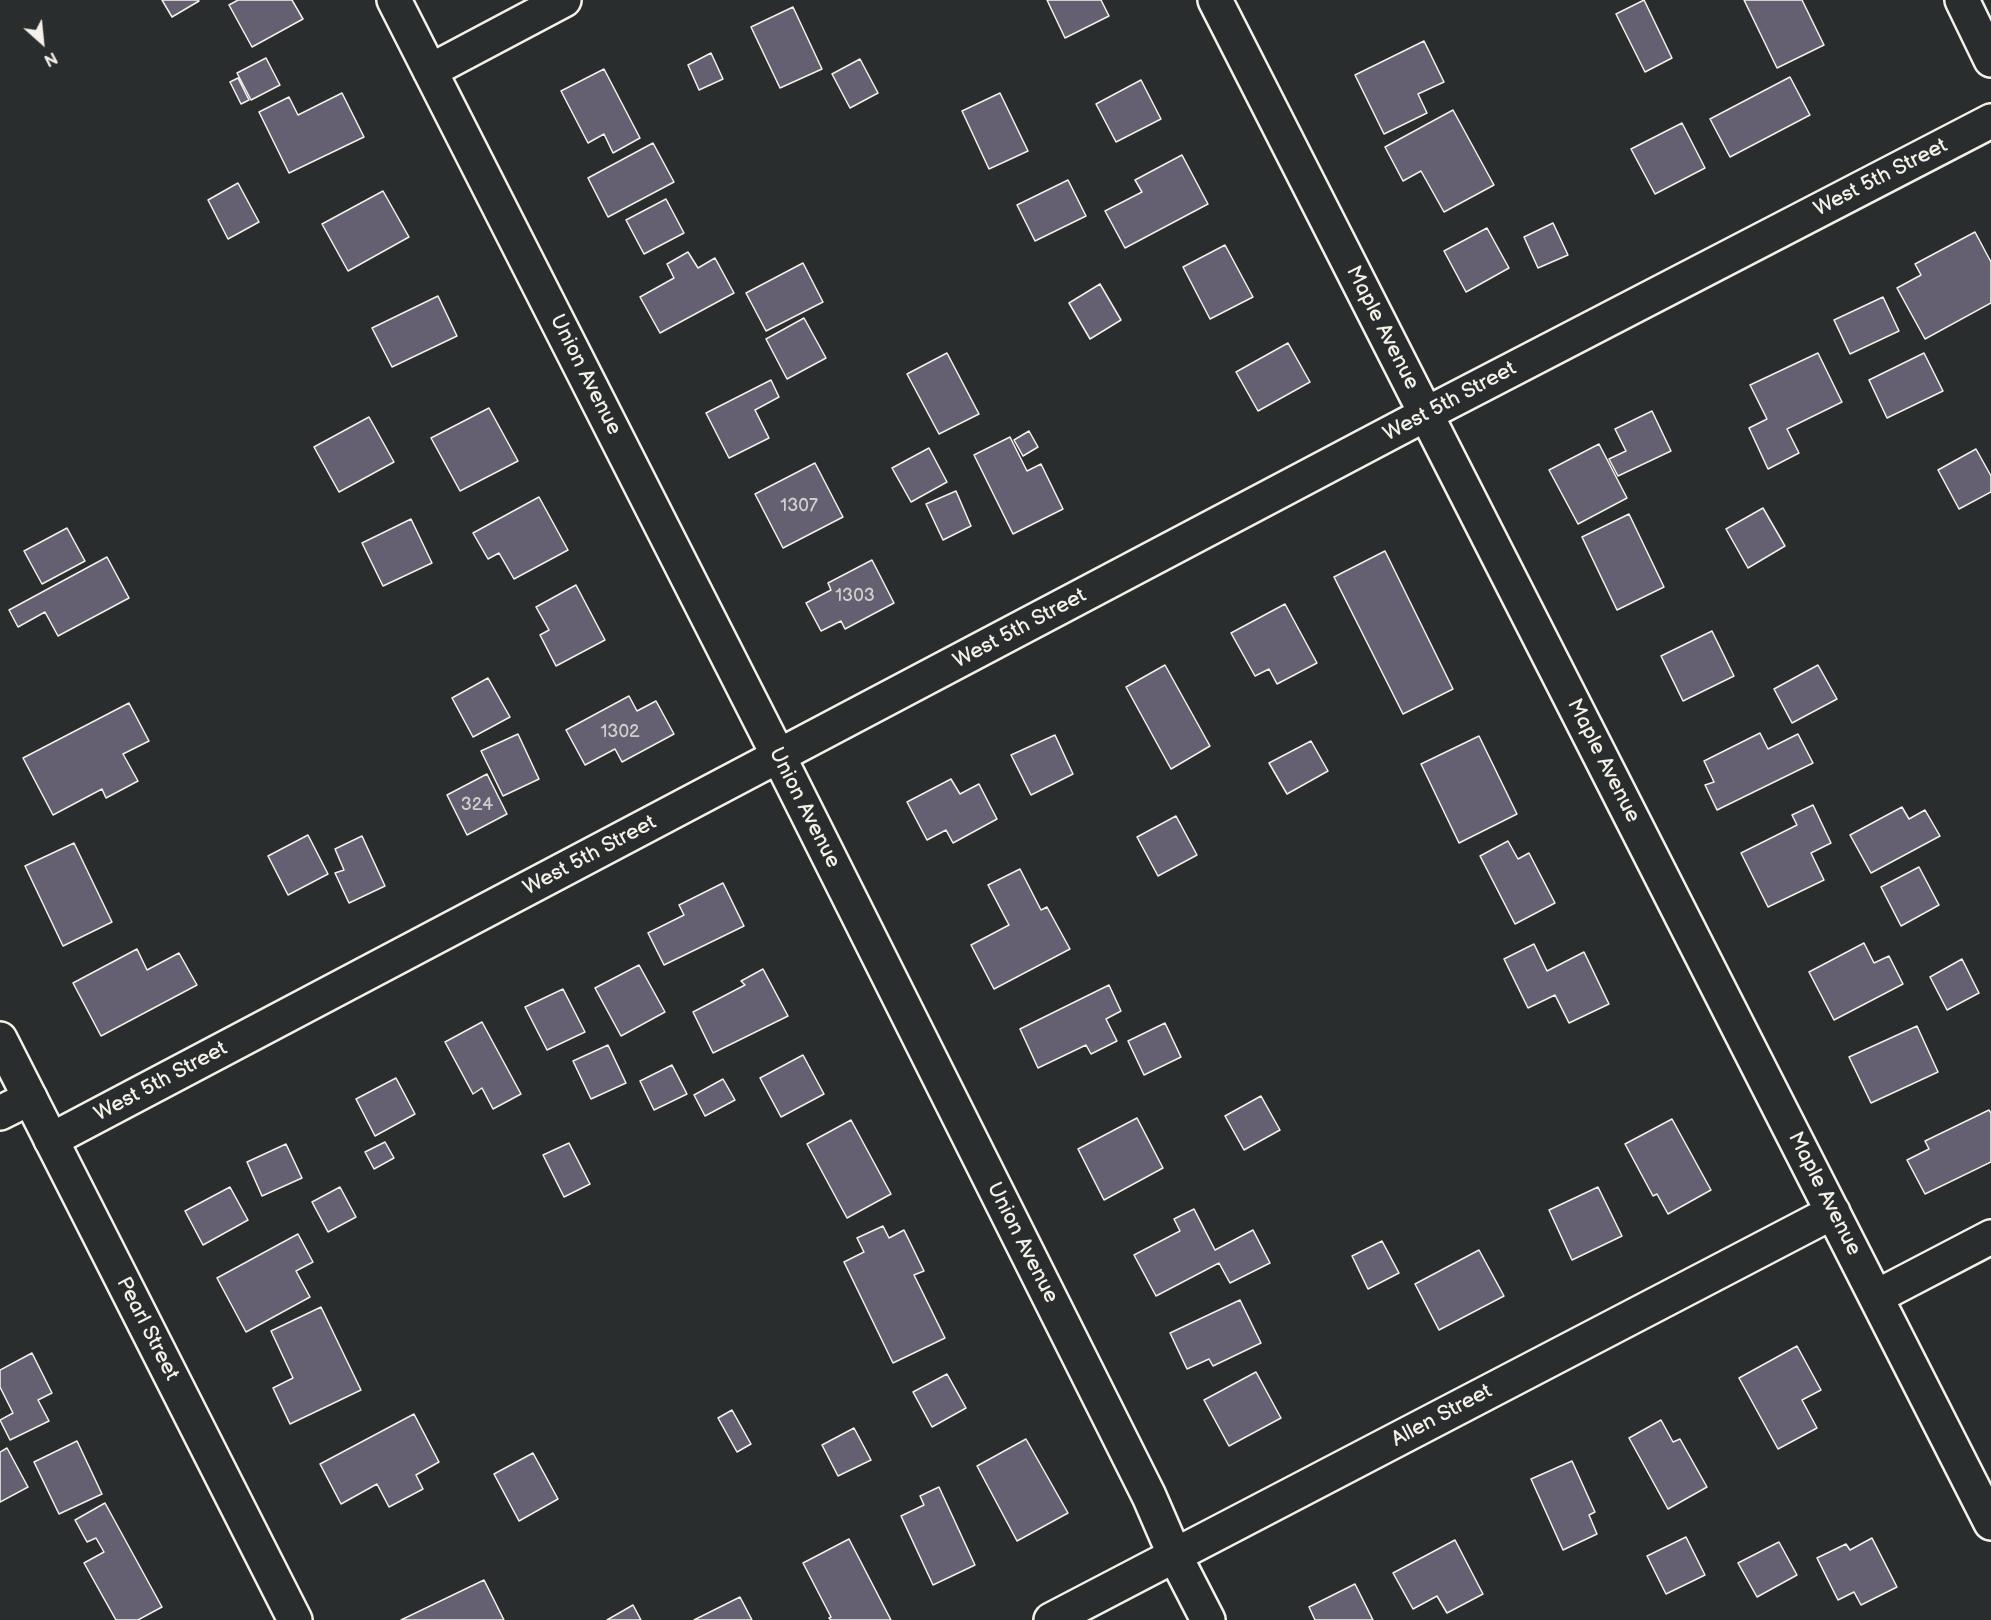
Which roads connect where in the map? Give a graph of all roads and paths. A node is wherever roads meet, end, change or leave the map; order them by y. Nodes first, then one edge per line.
1 (394, 0) edge
2 (564, 0) edge
3 (1215, 0) edge
4 (1962, 0) edge
5 (1991, 60) edge
6 (430, 70) junction
7 (1991, 121) edge
8 (1426, 414) junction
9 (779, 757) junction
10 (0, 1039) edge
11 (30, 1098) junction
12 (0, 1113) edge
13 (51, 1140) junction
14 (1833, 1212) junction
15 (1991, 1237) edge
16 (1876, 1297) junction
17 (1991, 1523) edge
18 (1175, 1556) junction
19 (295, 1620) edge
20 (1051, 1620) edge
21 (1208, 1620) edge

1 - 6 street, Union Avenue
2 - 6 street
3 - 8 street, Maple Avenue
4 - 5 street
6 - 9 street, Union Avenue
7 - 8 street, West 5th Street
8 - 9 street, West 5th Street
8 - 14 street, Maple Avenue
9 - 13 street, West 5th Street
9 - 18 street, Union Avenue
10 - 11 street, Pearl Street
11 - 12 street
11 - 13 street, Pearl Street
13 - 19 street, Pearl Street
14 - 16 street, Maple Avenue
14 - 18 street, Allen Street
15 - 16 street
16 - 17 street, Maple Avenue
18 - 20 street, Allen Street
18 - 21 street, Union Avenue

